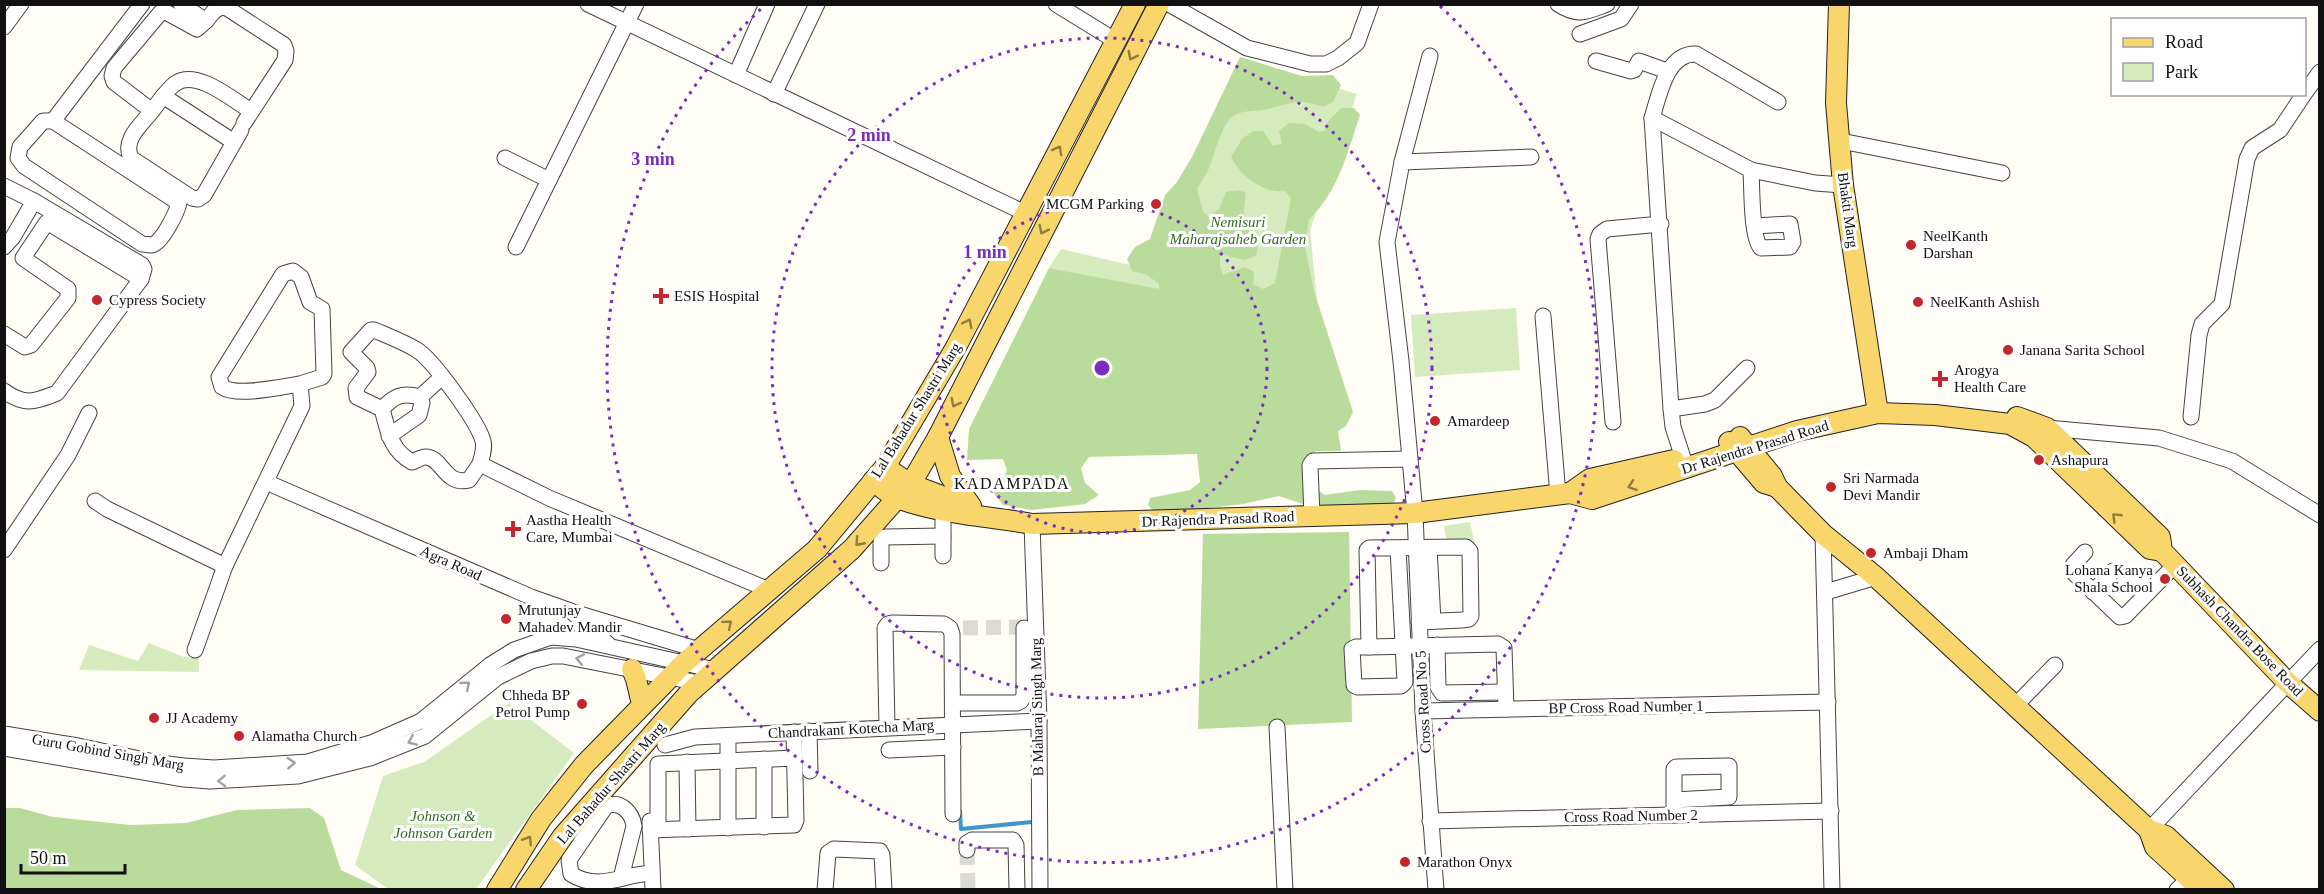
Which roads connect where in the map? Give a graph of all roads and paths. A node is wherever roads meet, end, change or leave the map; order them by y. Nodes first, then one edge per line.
1 (21, 4) edge
2 (142, 4) edge
3 (181, 4) edge
4 (588, 4) edge
5 (636, 4) edge
6 (767, 4) edge
7 (817, 4) edge
8 (1056, 4) edge
9 (1135, 4) edge
10 (1160, 4) edge
11 (1169, 4) edge
12 (1371, 4) edge
13 (1558, 4) edge
14 (1607, 4) edge
15 (1631, 4) edge
16 (1839, 4) edge
17 (206, 21) junction
18 (626, 23) junction
19 (4, 27) edge
20 (1580, 34) dead end
21 (1116, 41) junction
22 (1430, 56) dead end
23 (1596, 61) dead end
24 (1667, 71) junction
25 (2319, 72) edge
26 (736, 75) junction
27 (2306, 91) edge
28 (774, 94) junction
29 (163, 96) junction
30 (2303, 96) edge
31 (1778, 102) dead end
32 (152, 111) junction
33 (1652, 118) junction
34 (53, 121) junction
35 (243, 127) junction
36 (1841, 141) junction
37 (1531, 157) dead end
38 (505, 158) dead end
39 (1402, 162) junction
40 (1751, 170) junction
41 (2002, 173) dead end
42 (549, 180) junction
43 (1843, 185) junction
44 (4, 186) edge
45 (34, 201) junction
46 (1025, 213) junction
47 (1661, 224) junction
48 (1755, 226) dead end
49 (4, 247) edge
50 (516, 247) dead end
51 (141, 279) junction
52 (1543, 316) dead end
53 (4, 334) edge
54 (1747, 368) dead end
55 (442, 377) junction
56 (300, 384) junction
57 (4, 391) edge
58 (420, 397) junction
59 (1878, 407) junction
60 (382, 409) junction
61 (1671, 409) junction
62 (88, 414) dead end
63 (2191, 417) dead end
64 (1612, 422) dead end
65 (2041, 432) junction
66 (389, 436) junction
67 (938, 437) junction
68 (1741, 446) junction
69 (1683, 458) junction
70 (1410, 459) junction
71 (480, 464) junction
72 (879, 474) junction
73 (266, 482) junction
74 (904, 491) junction
75 (1564, 494) junction
76 (95, 501) dead end
77 (943, 509) junction
78 (2318, 510) edge
79 (980, 511) junction
80 (1415, 513) junction
81 (1312, 516) junction
82 (1032, 524) junction
83 (1823, 534) junction
84 (943, 536) junction
85 (1398, 548) junction
86 (1423, 548) junction
87 (4, 550) edge
88 (2085, 552) dead end
89 (943, 556) dead end
90 (2168, 558) junction
91 (881, 563) dead end
92 (225, 566) junction
93 (2113, 572) dead end
94 (1876, 577) junction
95 (769, 590) junction
96 (1826, 592) junction
97 (2093, 592) junction
98 (571, 611) junction
99 (1426, 622) junction
100 (963, 628) dead end
101 (1027, 628) junction
102 (1437, 645) junction
103 (610, 646) junction
104 (1403, 646) junction
105 (1420, 646) junction
106 (1369, 647) junction
107 (2319, 649) edge
108 (195, 650) dead end
109 (684, 663) junction
110 (2055, 665) dead end
111 (624, 667) junction
112 (715, 670) junction
113 (2287, 681) junction
114 (699, 683) junction
115 (1505, 692) junction
116 (1828, 702) junction
117 (961, 703) junction
118 (642, 704) junction
119 (2015, 706) junction
120 (1506, 709) junction
121 (448, 710) junction
122 (1423, 711) junction
123 (2319, 711) edge
124 (1039, 721) junction
125 (958, 724) junction
126 (887, 727) junction
127 (1277, 727) dead end
128 (4, 734) edge
129 (804, 734) junction
130 (724, 736) junction
131 (665, 745) dead end
132 (953, 747) junction
133 (4, 748) edge
134 (889, 750) dead end
135 (795, 758) junction
136 (764, 759) junction
137 (724, 761) junction
138 (687, 762) junction
139 (650, 767) dead end
140 (810, 771) dead end
141 (1831, 811) junction
142 (953, 814) dead end
143 (1430, 821) junction
144 (764, 827) junction
145 (725, 828) junction
146 (688, 829) junction
147 (654, 830) junction
148 (2149, 830) junction
149 (967, 849) dead end
150 (652, 873) junction
151 (621, 878) junction
152 (2192, 881) edge
153 (1040, 883) edge
154 (1017, 884) edge
155 (498, 890) edge
156 (526, 890) edge
157 (653, 890) edge
158 (825, 890) edge
159 (884, 890) edge
160 (1285, 890) edge
161 (1436, 890) edge
162 (1832, 890) edge
163 (2224, 890) edge

1 - 19 street
2 - 34 street
3 - 17 street
4 - 18 street
5 - 18 street
6 - 26 street
7 - 28 street
8 - 21 street
9 - 21 main road, Lal Bahadur Shastri Marg
10 -> 67 main road, Lal Bahadur Shastri Marg
11 - 12 street
13 - 14 street
15 - 20 street
16 - 36 main road, Bhakti Marg
17 - 32 street
17 - 35 street
18 - 26 street
18 - 42 street
46 -> 21 main road, Lal Bahadur Shastri Marg
22 - 39 street, Cross Road No 5
23 - 24 street
24 - 31 street
24 - 33 street
25 - 27 street
26 - 28 street
28 - 46 street
29 - 32 street
29 - 35 street
29 - 35 street
30 - 63 street
32 - 35 street
33 - 40 street
33 - 47 street
34 - 34 street
36 - 41 street
36 - 43 main road, Bhakti Marg
37 - 39 street
38 - 42 street
39 - 70 street, Cross Road No 5
40 - 43 street
40 - 48 street
42 - 50 street
43 - 59 main road, Bhakti Marg
44 - 45 street
45 - 49 street
45 - 51 street
72 -> 46 main road, Lal Bahadur Shastri Marg
47 - 61 street
47 - 64 street
51 - 53 street
51 - 57 street
52 - 75 street
54 - 61 street
55 - 58 street
55 - 60 street
55 - 71 street
56 - 56 street
56 - 73 street
58 - 60 street
58 - 66 street
59 - 65 main road, Dr Rajendra Prasad Road
59 - 68 main road, Dr Rajendra Prasad Road
60 - 66 street
61 - 69 street
62 - 87 street
65 - 78 street, Dr Rajendra Prasad Road
65 - 90 main road, Subhash Chandra Bose Road
66 - 71 street
67 - 74 main road, Lal Bahadur Shastri Marg
67 - 79 main road
68 - 69 main road, Dr Rajendra Prasad Road
68 -> 75 main road, Dr Rajendra Prasad Road
68 - 83 main road
69 - 75 main road, Dr Rajendra Prasad Road
70 - 80 street, Cross Road No 5
70 - 81 street
71 - 95 street
72 - 74 main road, Dr Rajendra Prasad Road
72 - 95 main road, Lal Bahadur Shastri Marg
73 - 92 street
73 - 98 street, Agra Road
74 - 77 main road, Dr Rajendra Prasad Road
74 - 79 main road
74 -> 112 main road, Lal Bahadur Shastri Marg
75 - 80 main road, Dr Rajendra Prasad Road
76 - 92 street
77 - 79 main road, Dr Rajendra Prasad Road
77 - 84 street
79 - 82 main road, Dr Rajendra Prasad Road
80 - 81 main road, Dr Rajendra Prasad Road
80 - 86 street, Cross Road No 5
81 - 82 main road, Dr Rajendra Prasad Road
82 - 101 street, B Maharaj Singh Marg
83 - 94 main road
83 - 96 street
84 - 89 street
84 - 91 street
85 - 86 street
85 - 104 street
85 - 106 street
86 - 99 street, Cross Road No 5
86 - 99 street
88 - 97 street
90 - 97 street
90 - 113 main road, Subhash Chandra Bose Road
92 - 108 street
93 - 97 street
94 - 96 street
94 - 119 main road
109 -> 95 main road, Lal Bahadur Shastri Marg
96 - 116 street
98 - 103 street, Agra Road
98 - 109 street
99 - 105 street, Cross Road No 5
100 - 117 street
101 - 117 street
101 - 124 street, B Maharaj Singh Marg
102 - 105 street
102 - 115 street
102 - 115 street
103 - 109 street, Guru Gobind Singh Marg
103 - 111 street
121 -> 103 street, Guru Gobind Singh Marg
104 - 105 street
104 - 106 street
104 - 106 street
105 - 122 street, Cross Road No 5
107 - 113 street
109 - 111 street, Guru Gobind Singh Marg
109 - 112 street, Guru Gobind Singh Marg
109 - 114 street, Guru Gobind Singh Marg
109 - 118 main road, Lal Bahadur Shastri Marg
110 - 119 street
111 - 118 main road
111 -> 121 street, Guru Gobind Singh Marg
112 - 114 main road, Lal Bahadur Shastri Marg
113 - 123 main road, Subhash Chandra Bose Road
113 - 148 street
114 - 156 main road, Lal Bahadur Shastri Marg
115 - 120 street
116 - 120 street, BP Cross Road Number 1
116 - 141 street
117 - 125 street
155 -> 118 main road, Lal Bahadur Shastri Marg
119 - 148 main road
120 - 122 street, BP Cross Road Number 1
128 -> 121 street, Guru Gobind Singh Marg
121 -> 133 street, Guru Gobind Singh Marg
122 - 143 street, Cross Road No 5
124 - 125 street, Chandrakant Kotecha Marg
124 - 153 street, B Maharaj Singh Marg
125 - 126 street, Chandrakant Kotecha Marg
125 - 126 street
125 - 132 street
126 - 129 street, Chandrakant Kotecha Marg
127 - 160 street
129 - 130 street, Chandrakant Kotecha Marg
129 - 135 street
129 - 140 street
130 - 131 street, Chandrakant Kotecha Marg
130 - 137 street
132 - 134 street
132 - 142 street
135 - 136 street
135 - 144 street
136 - 137 street
136 - 144 street
137 - 138 street
137 - 145 street
138 - 146 street
138 - 147 street
139 - 147 street
141 - 143 street, Cross Road Number 2
141 - 162 street
143 - 161 street, Cross Road No 5
144 - 145 street
145 - 146 street
146 - 147 street
147 - 150 street
148 - 152 main road
149 - 154 street
150 - 151 street
150 - 157 street
151 - 151 street
152 - 163 main road
153 - 154 street
158 - 159 street

